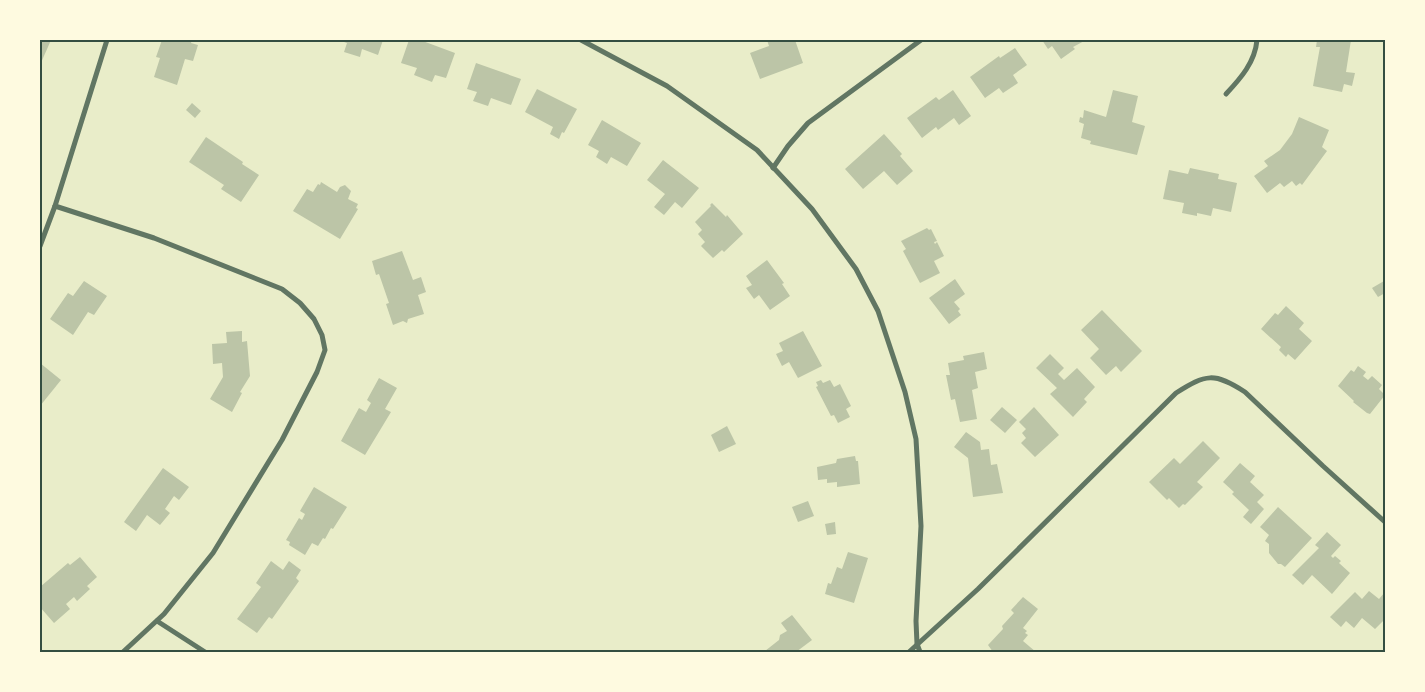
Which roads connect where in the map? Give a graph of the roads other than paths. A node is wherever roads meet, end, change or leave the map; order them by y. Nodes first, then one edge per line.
1 (107, 40) edge
2 (581, 40) edge
3 (921, 40) edge
4 (1258, 40) edge
5 (1226, 94) dead end
6 (773, 168) junction
7 (55, 206) junction
8 (40, 246) edge
9 (1385, 522) edge
10 (157, 621) junction
11 (917, 644) junction
12 (123, 652) edge
13 (205, 652) edge
14 (909, 652) edge
15 (920, 652) edge

1 - 7 street
2 - 6 street
3 - 6 street
4 - 5 street
6 - 11 street
7 - 8 street
7 - 10 street
9 - 11 street
10 - 12 street
10 - 13 street
11 - 14 street
11 - 15 street

